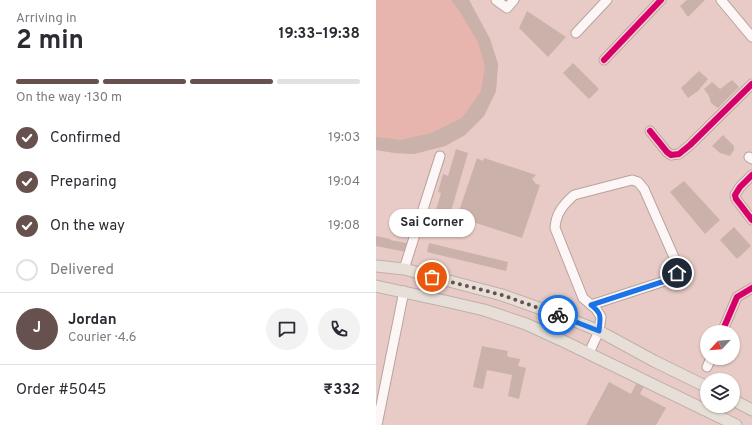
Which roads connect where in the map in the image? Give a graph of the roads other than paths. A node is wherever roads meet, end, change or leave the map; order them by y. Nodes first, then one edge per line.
1 (496, 0) edge
2 (514, 0) edge
3 (607, 0) edge
4 (661, 0) edge
5 (721, 0) edge
6 (576, 33) dead end
7 (752, 37) edge
8 (604, 60) dead end
9 (752, 84) edge
10 (650, 131) dead end
11 (440, 156) dead end
12 (752, 176) edge
13 (752, 220) edge
14 (376, 266) edge
15 (404, 269) junction
16 (376, 286) edge
17 (752, 288) edge
18 (404, 291) junction
19 (591, 305) junction
20 (725, 325) edge
21 (599, 331) junction
22 (589, 353) junction
23 (708, 365) edge
24 (707, 368) dead end
25 (700, 384) edge
26 (740, 404) edge
27 (752, 410) edge
28 (377, 425) edge
29 (736, 425) edge

1 - 2 street
3 - 6 street
4 - 8 street
5 - 7 street
9 - 10 street
11 - 15 street
12 - 13 street
14 - 15 main road
15 - 21 main road
16 - 18 main road
17 - 20 street
18 - 22 main road
18 - 28 street
19 - 19 street
19 - 21 street
21 - 22 street
21 - 25 main road
22 - 29 main road
23 - 24 street
26 - 27 main road

